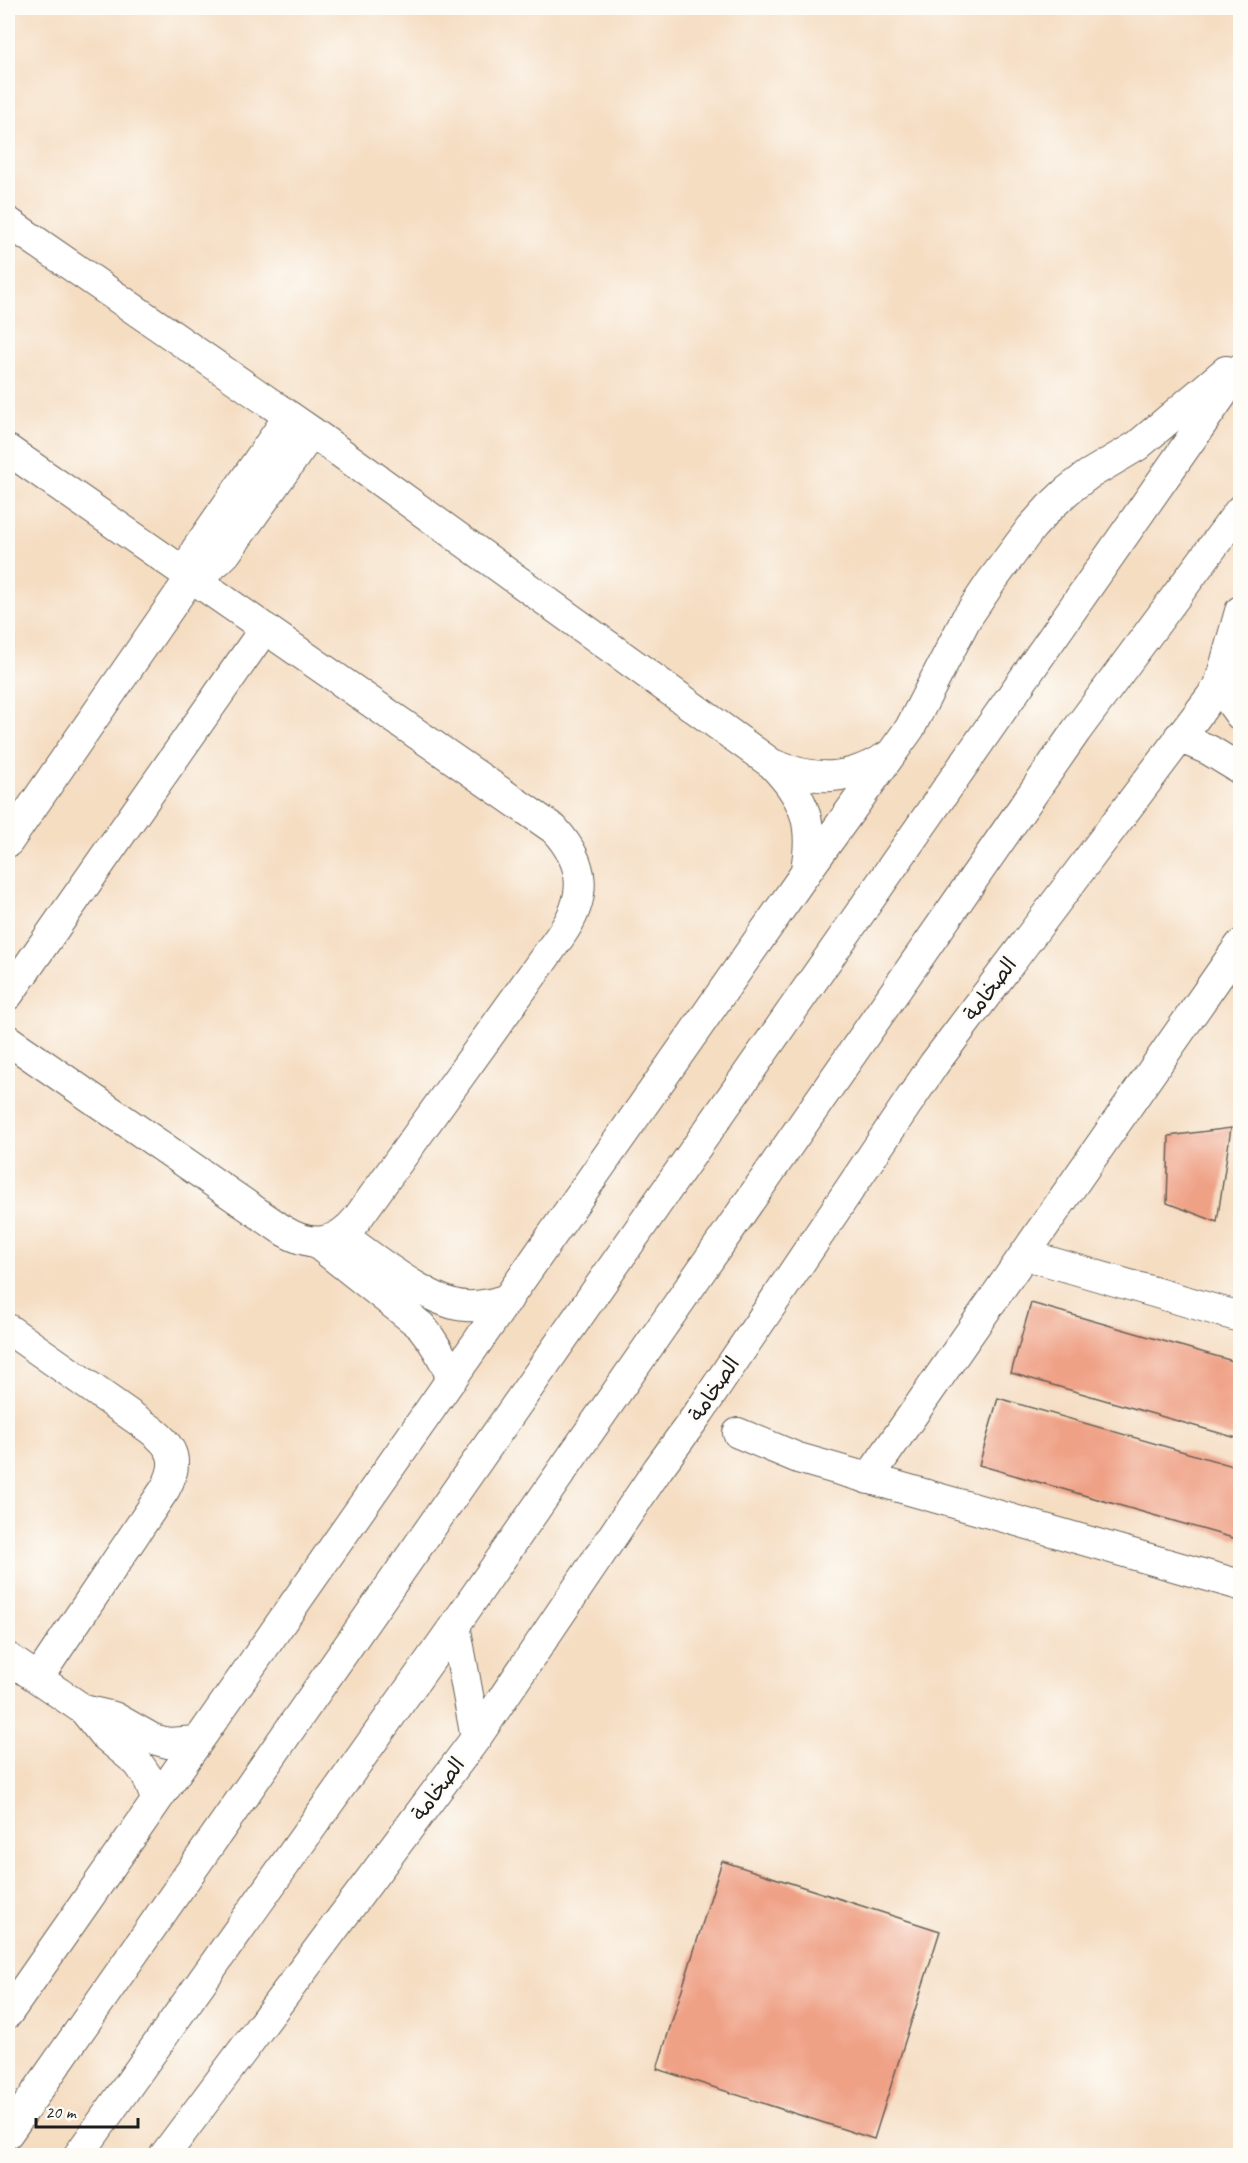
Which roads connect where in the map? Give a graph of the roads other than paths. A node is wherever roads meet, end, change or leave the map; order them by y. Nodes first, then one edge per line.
1 (8, 222) edge
2 (1240, 360) edge
3 (1240, 369) edge
4 (300, 424) junction
5 (8, 450) edge
6 (1240, 510) edge
7 (191, 577) junction
8 (1240, 612) edge
9 (265, 628) junction
10 (1219, 686) junction
11 (1240, 715) edge
12 (1179, 737) junction
13 (890, 755) junction
14 (772, 764) junction
15 (1240, 769) edge
16 (8, 842) edge
17 (804, 875) junction
18 (1240, 945) edge
19 (8, 994) edge
20 (8, 1040) edge
21 (328, 1238) junction
22 (1026, 1255) junction
23 (508, 1299) junction
24 (1240, 1317) edge
25 (8, 1329) edge
26 (452, 1379) junction
27 (738, 1432) dead end
28 (868, 1479) junction
29 (1240, 1585) edge
30 (455, 1625) junction
31 (8, 1658) edge
32 (38, 1678) junction
33 (84, 1710) junction
34 (476, 1738) junction
35 (197, 1742) junction
36 (156, 1799) junction
37 (8, 2013) edge
38 (8, 2133) edge
39 (78, 2156) edge
40 (164, 2156) edge

1 - 4 street
2 - 13 street
3 - 38 street
4 - 7 street
4 - 14 street
5 - 7 street
6 - 30 street
7 - 9 street
7 - 16 street
8 - 10 street, الصخامة
9 - 19 street
9 - 21 street
10 - 11 street
10 - 12 street, الصخامة
12 - 15 street
12 - 34 street, الصخامة
13 - 14 street
13 - 17 street
14 - 17 street
17 - 23 street
18 - 22 street
20 - 21 street
21 - 23 street
21 - 26 street
22 - 24 street
22 - 28 street
23 - 26 street
25 - 32 street
26 - 35 street
27 - 28 street
28 - 29 street
30 - 34 street
30 - 39 street
31 - 32 street
32 - 33 street
33 - 35 street
33 - 36 street
34 - 40 street, الصخامة
35 - 36 street
36 - 37 street

